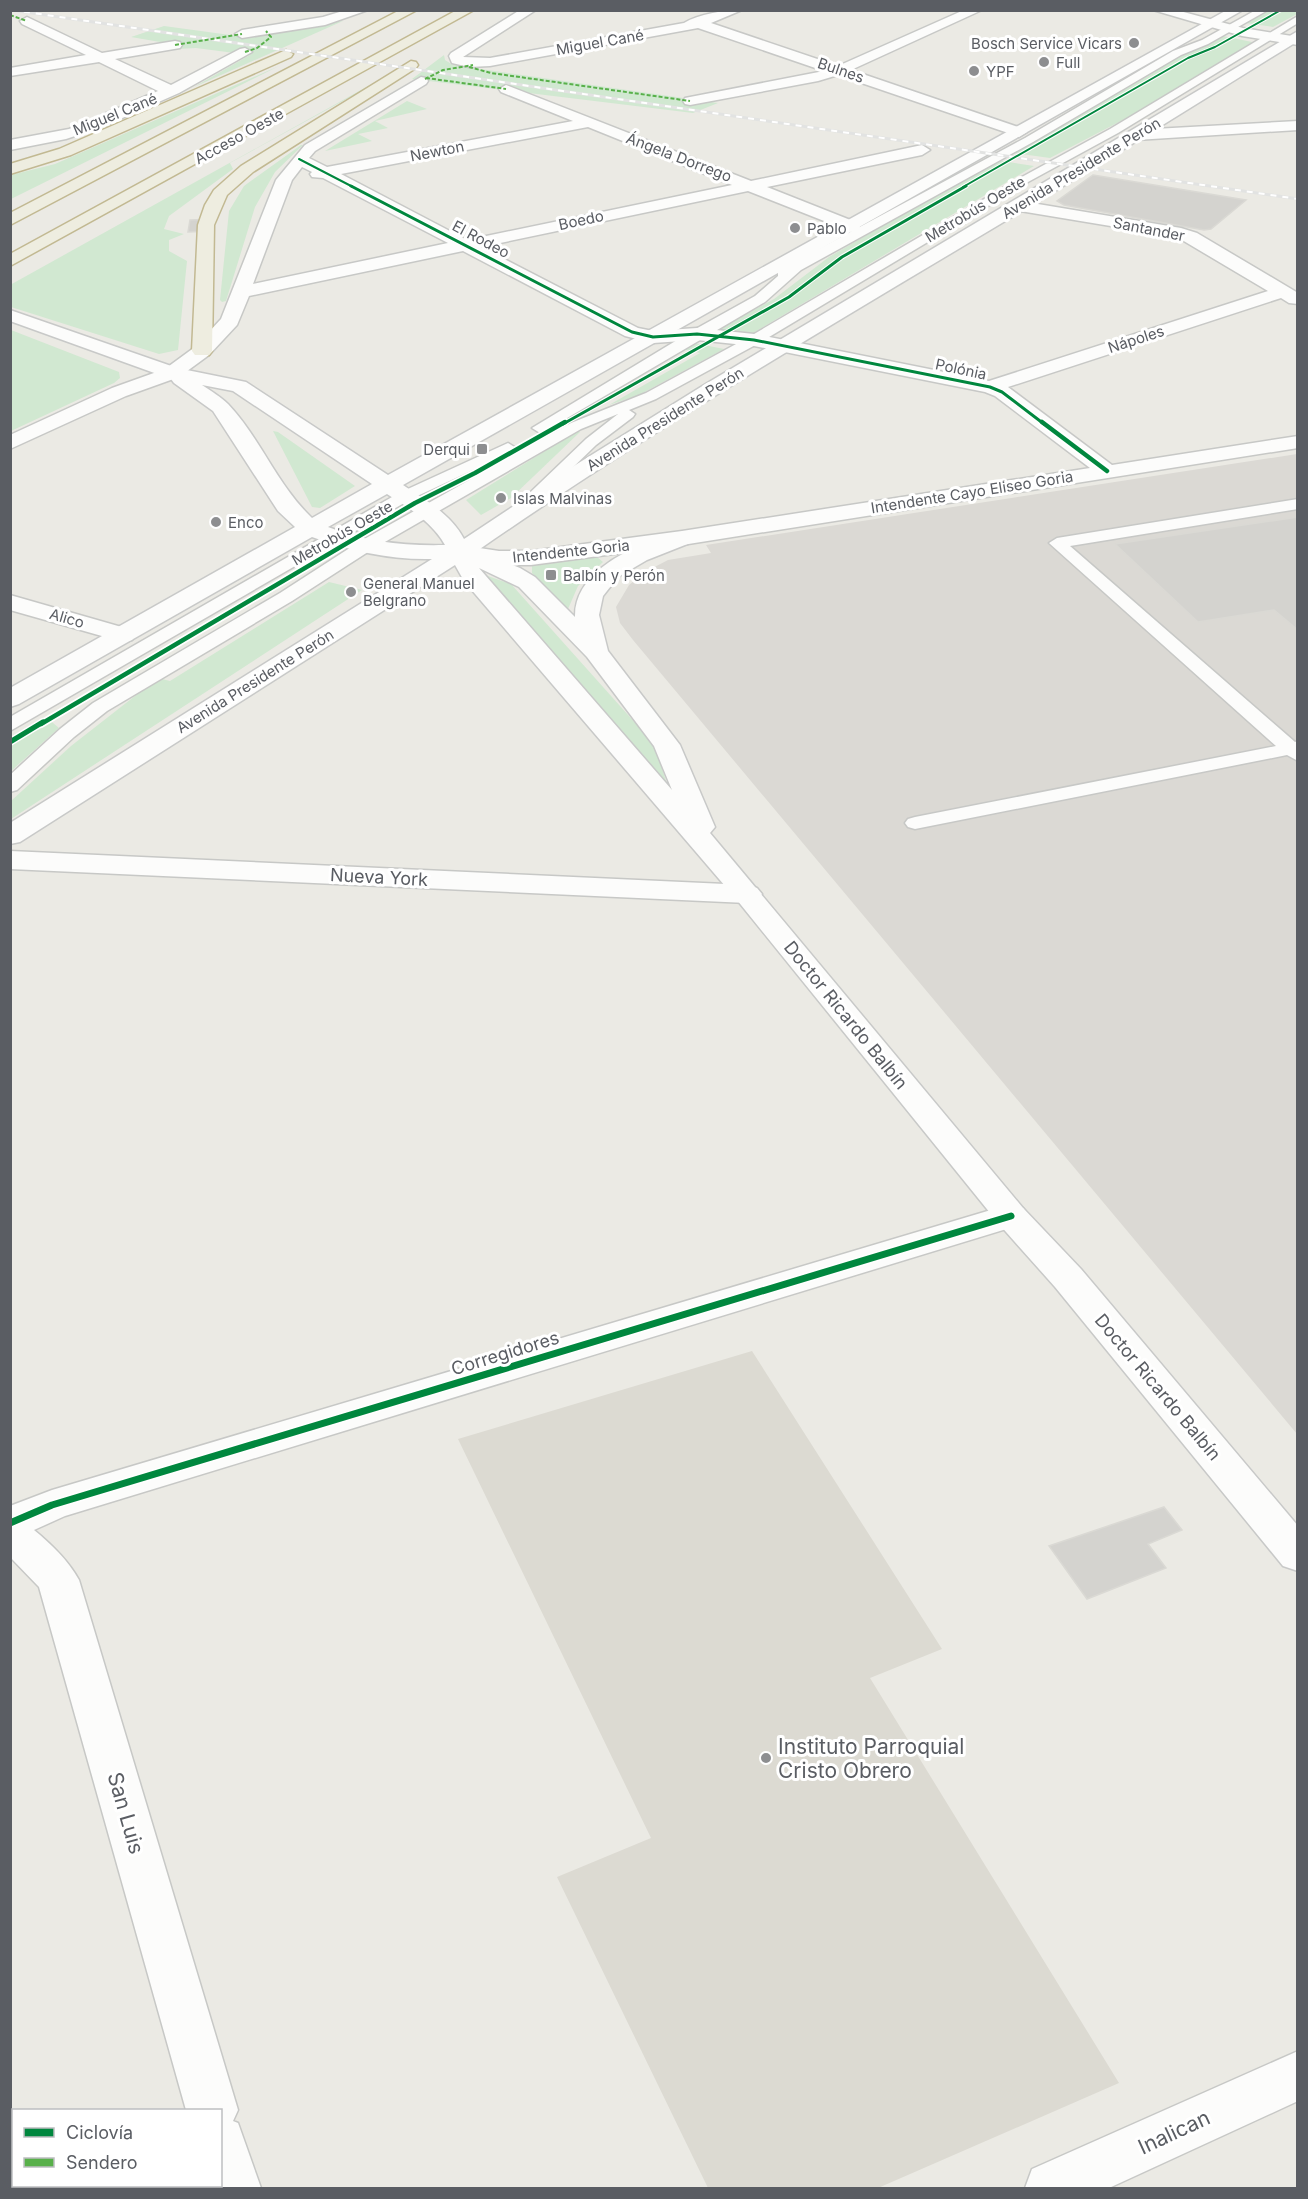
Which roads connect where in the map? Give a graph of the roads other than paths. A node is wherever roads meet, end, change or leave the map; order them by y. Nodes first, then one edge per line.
1 (330, 10) edge
2 (362, 10) edge
3 (384, 10) edge
4 (411, 10) edge
5 (468, 10) edge
6 (530, 10) edge
7 (736, 10) edge
8 (976, 10) edge
9 (1159, 10) edge
10 (1237, 10) edge
11 (1264, 10) edge
12 (672, 14) dead end
13 (345, 17) junction
14 (1298, 19) edge
15 (27, 21) dead end
16 (700, 24) junction
17 (1211, 24) junction
18 (1228, 28) junction
19 (242, 34) dead end
20 (1268, 36) junction
21 (323, 37) dead end
22 (1295, 39) edge
23 (175, 45) dead end
24 (303, 46) dead end
25 (245, 52) dead end
26 (104, 57) junction
27 (419, 60) dead end
28 (840, 70) junction
29 (10, 72) edge
30 (421, 81) dead end
31 (506, 89) dead end
32 (174, 90) junction
33 (690, 101) dead end
34 (590, 122) junction
35 (1298, 125) edge
36 (1019, 132) junction
37 (1136, 135) junction
38 (10, 145) edge
39 (922, 150) dead end
40 (299, 159) junction
41 (10, 169) edge
42 (327, 173) junction
43 (284, 180) junction
44 (750, 185) junction
45 (1020, 206) junction
46 (10, 220) edge
47 (852, 226) junction
48 (465, 244) junction
49 (10, 261) edge
50 (796, 267) junction
51 (240, 292) junction
52 (1290, 296) edge
53 (19, 318) edge
54 (697, 334) junction
55 (653, 336) junction
56 (754, 340) junction
57 (785, 345) junction
58 (202, 351) junction
59 (172, 373) junction
60 (990, 387) junction
61 (651, 396) junction
62 (1298, 442) edge
63 (10, 443) edge
64 (1107, 471) junction
65 (397, 490) junction
66 (1298, 504) edge
67 (426, 510) junction
68 (518, 511) junction
69 (309, 528) junction
70 (333, 537) junction
71 (682, 538) junction
72 (365, 546) junction
73 (460, 552) junction
74 (10, 602) edge
75 (123, 635) junction
76 (596, 652) junction
77 (10, 699) edge
78 (10, 725) edge
79 (1295, 750) edge
80 (10, 786) edge
81 (915, 823) dead end
82 (10, 836) edge
83 (710, 851) junction
84 (10, 860) edge
85 (747, 894) junction
86 (1011, 1216) junction
87 (10, 1523) edge
88 (10, 1534) edge
89 (1298, 1555) edge
90 (1298, 2075) edge
91 (212, 2109) edge
92 (222, 2148) edge
93 (234, 2188) edge
94 (1051, 2188) edge

1 - 13 street
2 - 13 street
3 - 21 highway
4 - 46 highway, Acceso Oeste
5 - 49 highway, Acceso Oeste
6 - 16 street, Miguel Cané
7 - 16 street, Miguel Cané
8 - 28 street
9 - 17 street
10 - 17 street
11 - 18 lane, Metrobús Oeste
12 - 16 street, Bulnes
13 - 19 street
14 - 20 lane, Metrobús Oeste
15 - 26 street
16 - 28 street, Bulnes
17 - 18 street
17 - 36 street
18 - 20 street
18 - 50 lane, Metrobús Oeste
20 - 22 street
20 - 56 lane, Metrobús Oeste
22 - 37 street, Avenida Presidente Perón
23 - 26 street
24 - 41 highway
25 - 32 street, Miguel Cané
26 - 29 street
26 - 32 street
27 - 58 highway
28 - 33 street
28 - 36 street, Bulnes
30 - 40 street
31 - 34 street, Ángela Dorrego
32 - 38 street, Miguel Cané
34 - 42 street, Newton
34 - 44 street, Ángela Dorrego
35 - 37 street
36 - 47 street
37 - 45 street, Avenida Presidente Perón
39 - 44 street, Boedo
40 - 42 street, El Rodeo
40 - 43 street
42 - 43 street, Newton
42 - 48 street, El Rodeo
43 - 51 street
44 - 47 street, Ángela Dorrego
44 - 48 street, Boedo
45 - 52 street, Santander
45 - 57 street, Avenida Presidente Perón
47 - 55 street
48 - 51 street, Boedo
48 - 55 street, El Rodeo
50 - 54 lane, Metrobús Oeste
50 - 55 lane, Metrobús Oeste
51 - 58 street
52 - 60 street, Nápoles
53 - 59 street
54 - 55 street, Polónia
54 - 56 street, Polónia
54 - 65 lane, Metrobús Oeste
55 - 65 street
56 - 57 street, Polónia
56 - 61 lane, Metrobús Oeste
57 - 60 street, Polónia
57 - 68 street, Avenida Presidente Perón
58 - 59 street
59 - 63 street
59 - 65 street, Doctor Ricardo Balbín
59 - 69 street
60 - 64 street, Polónia
61 - 67 lane, Metrobús Oeste
61 - 68 lane, Metrobús Oeste
62 - 64 street, Intendente Cayo Eliseo Goria
64 - 71 street, Intendente Cayo Eliseo Goria
65 - 67 street, Doctor Ricardo Balbín
65 - 69 street
65 - 70 lane, Metrobús Oeste
66 - 79 lane
67 - 72 lane, Metrobús Oeste
67 - 73 street, Doctor Ricardo Balbín
68 - 73 street, Avenida Presidente Perón
69 - 70 street
69 - 75 street
70 - 72 street
70 - 78 lane, Metrobús Oeste
71 - 73 street, Intendente Goria
71 - 76 street
72 - 73 street
72 - 80 lane, Metrobús Oeste
73 - 76 street
73 - 82 street, Avenida Presidente Perón
73 - 83 street, Doctor Ricardo Balbín
74 - 75 street, Alico
75 - 77 street
76 - 83 street
79 - 81 lane
83 - 85 street, Doctor Ricardo Balbín
84 - 85 street, Nueva York
85 - 86 street, Doctor Ricardo Balbín
86 - 87 street, Corregidores
86 - 89 street, Doctor Ricardo Balbín
88 - 91 street, San Luis
90 - 94 street, Inalican
92 - 93 street

